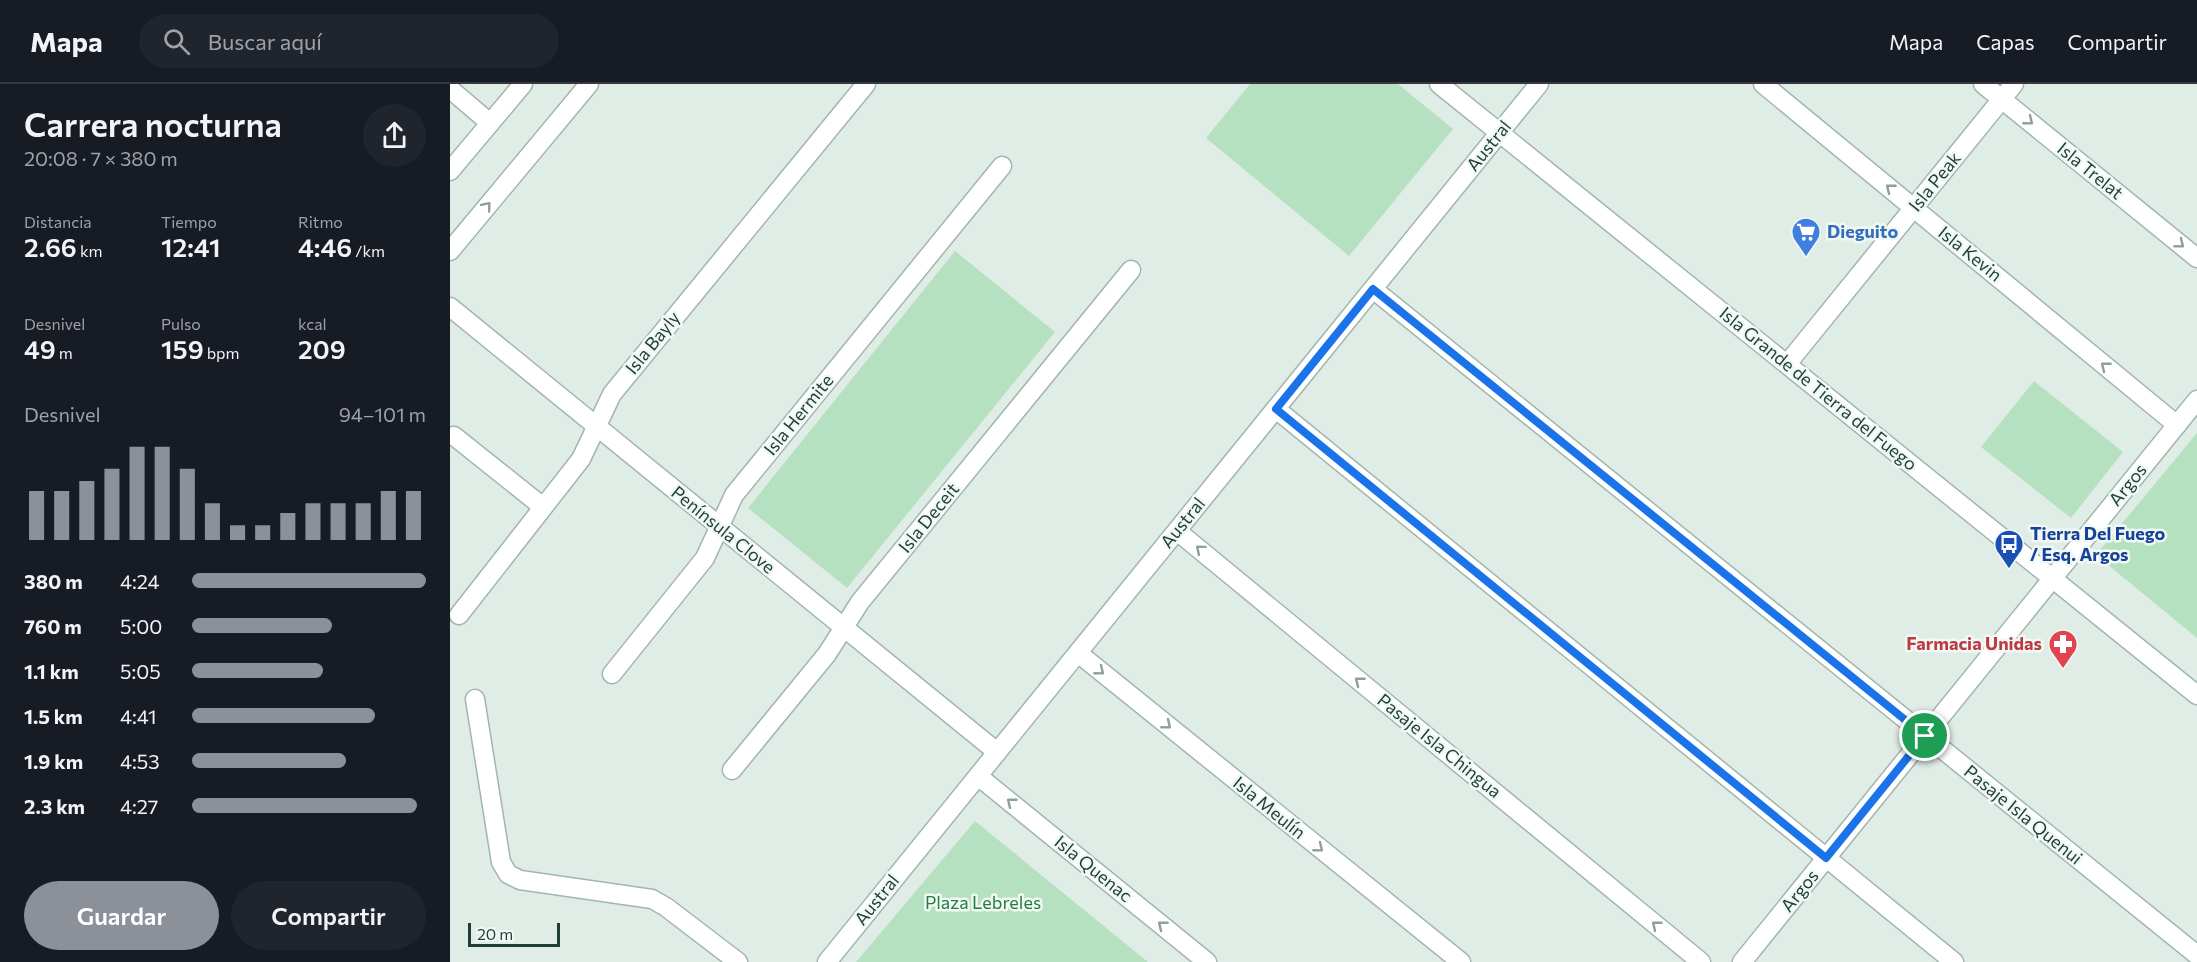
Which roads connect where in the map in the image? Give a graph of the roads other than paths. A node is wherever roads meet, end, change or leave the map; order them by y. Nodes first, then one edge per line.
1 (523, 84) edge
2 (589, 84) edge
3 (866, 84) edge
4 (1439, 84) edge
5 (1539, 84) edge
6 (1763, 84) edge
7 (1983, 84) edge
8 (2014, 84) edge
9 (450, 89) edge
10 (2002, 99) junction
11 (490, 123) junction
12 (1499, 133) junction
13 (1002, 166) dead end
14 (450, 171) edge
15 (1913, 208) junction
16 (450, 251) edge
17 (2197, 258) edge
18 (1131, 270) dead end
19 (1373, 289) junction
20 (450, 307) edge
21 (1787, 364) junction
22 (2197, 400) edge
23 (1276, 409) junction
24 (2177, 425) junction
25 (597, 426) junction
26 (454, 436) dead end
27 (543, 507) junction
28 (719, 526) junction
29 (1177, 531) junction
30 (2053, 578) junction
31 (459, 615) dead end
32 (844, 628) junction
33 (1078, 653) junction
34 (612, 674) dead end
35 (2197, 695) edge
36 (475, 699) dead end
37 (1925, 736) junction
38 (997, 752) junction
39 (732, 770) dead end
40 (978, 776) junction
41 (1826, 858) junction
42 (2197, 955) edge
43 (738, 962) edge
44 (827, 962) edge
45 (1207, 962) edge
46 (1461, 962) edge
47 (1701, 962) edge
48 (1742, 962) edge
49 (1954, 962) edge

1 - 11 street
16 -> 2 street
3 - 25 street, Isla Bayly
4 - 12 street, Isla Grande de Tierra del Fuego
5 - 12 street, Austral
15 -> 6 street, Isla Kevin
7 - 10 street, Isla Trelat
8 - 10 street, Isla Peak
9 - 11 street
10 - 15 street, Isla Peak
10 -> 17 street, Isla Trelat
11 - 14 street
12 - 19 street, Austral
12 - 21 street, Isla Grande de Tierra del Fuego
13 - 28 street, Isla Hermite
15 - 21 street, Isla Peak
24 -> 15 street, Isla Kevin
18 - 32 street, Isla Deceit
19 - 23 street, Austral
19 - 37 street, Pasaje Isla Quenui
20 - 25 street, Península Clove
21 - 30 street, Isla Grande de Tierra del Fuego
22 - 24 street, Argos
23 - 29 street, Austral
23 - 41 street
24 - 30 street, Argos
25 - 27 street, Isla Bayly
25 - 28 street, Península Clove
26 - 27 street
27 - 31 street, Isla Bayly
28 - 32 street, Península Clove
28 - 34 street, Isla Hermite
29 - 33 street, Austral
47 -> 29 street, Pasaje Isla Chingua
30 - 35 street, Isla Grande de Tierra del Fuego
30 - 37 street, Argos
32 - 38 street, Península Clove
32 - 39 street, Isla Deceit
33 - 38 street, Austral
33 -> 46 street, Isla Meulín
36 - 43 street
37 - 41 street, Argos
37 - 42 street, Pasaje Isla Quenui
38 - 40 street, Austral
40 - 44 street, Austral
45 -> 40 street, Isla Quenac
41 - 48 street, Argos
41 - 49 street

